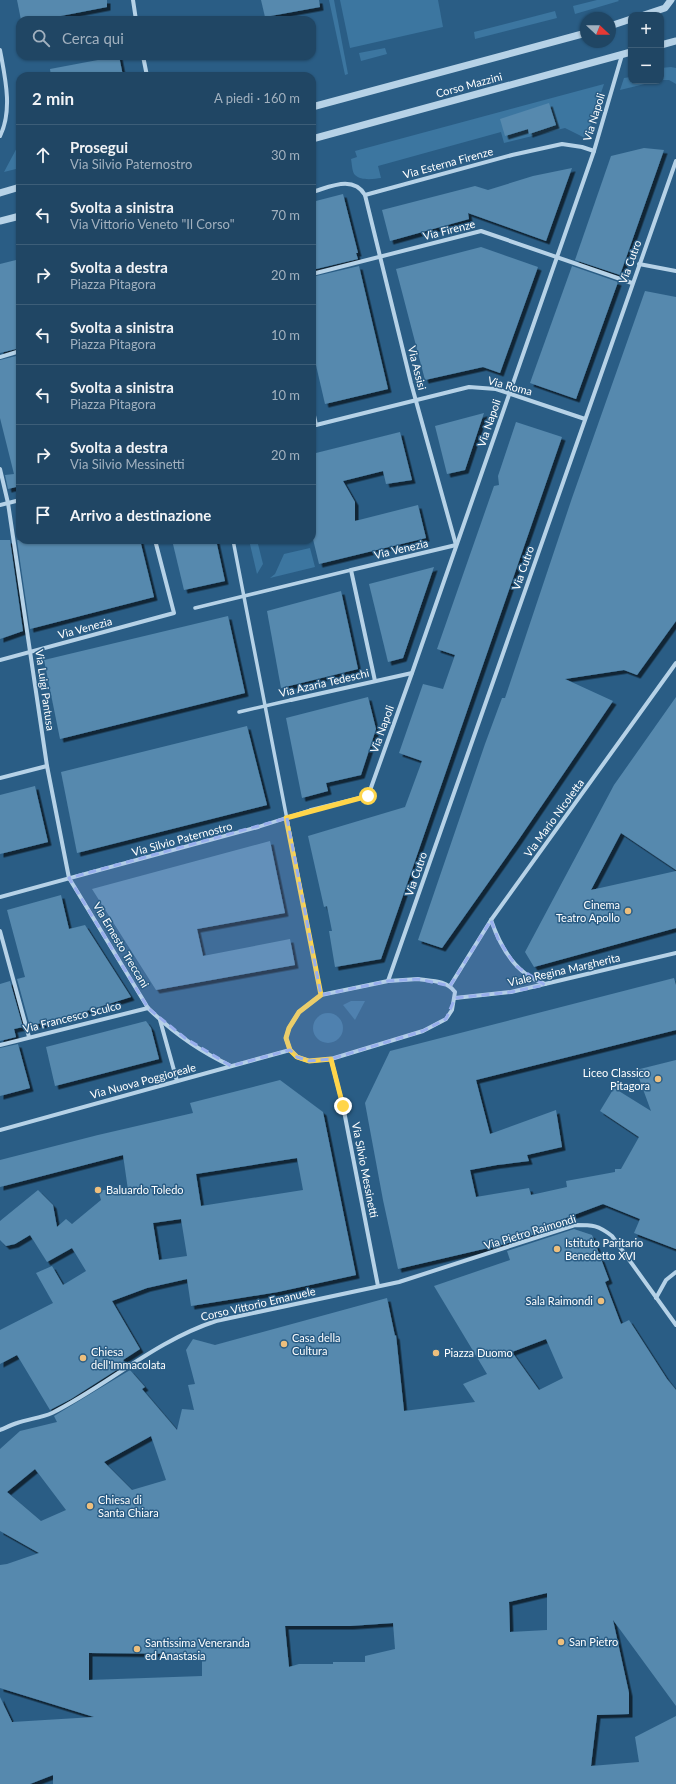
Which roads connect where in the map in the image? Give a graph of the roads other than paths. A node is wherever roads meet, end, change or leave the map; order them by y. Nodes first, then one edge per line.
1 (133, 0) edge
2 (671, 0) edge
3 (653, 12) edge
4 (135, 16) edge
5 (628, 20) edge
6 (616, 24) edge
7 (580, 35) edge
8 (676, 41) edge
9 (664, 44) edge
10 (0, 50) edge
11 (628, 53) edge
12 (622, 54) junction
13 (144, 60) edge
14 (146, 72) edge
15 (316, 105) edge
16 (0, 136) edge
17 (316, 139) edge
18 (594, 151) junction
19 (676, 161) edge
20 (16, 188) edge
21 (316, 191) edge
22 (0, 193) edge
23 (365, 195) junction
24 (16, 217) edge
25 (0, 221) edge
26 (380, 257) junction
27 (556, 257) junction
28 (639, 264) junction
29 (676, 270) edge
30 (316, 273) edge
31 (632, 283) junction
32 (16, 352) edge
33 (0, 357) edge
34 (509, 392) junction
35 (416, 400) junction
36 (585, 419) junction
37 (316, 425) edge
38 (0, 469) edge
39 (16, 501) edge
40 (8, 503) junction
41 (0, 505) edge
42 (156, 544) edge
43 (234, 544) edge
44 (456, 545) junction
45 (351, 570) junction
46 (244, 596) junction
47 (195, 608) dead end
48 (30, 652) junction
49 (0, 660) edge
50 (676, 663) edge
51 (412, 673) junction
52 (375, 681) junction
53 (291, 700) joint
54 (265, 706) junction
55 (240, 712) dead end
56 (47, 766) junction
57 (0, 778) edge
58 (368, 796) joint
59 (311, 810) joint
60 (286, 818) junction
61 (258, 827) joint
62 (69, 878) junction
63 (0, 897) edge
64 (491, 920) junction
65 (0, 931) edge
66 (676, 953) edge
67 (388, 981) junction
68 (545, 985) junction
69 (450, 986) junction
70 (321, 995) junction
71 (455, 998) junction
72 (148, 1008) junction
73 (160, 1019) junction
74 (28, 1037) junction
75 (0, 1045) edge
76 (290, 1050) junction
77 (331, 1059) junction
78 (231, 1066) junction
79 (177, 1081) junction
80 (0, 1130) edge
81 (676, 1272) edge
82 (378, 1286) junction
83 (656, 1298) junction
84 (676, 1325) edge
85 (0, 1430) edge

1 - 4 street
2 - 3 street
5 - 6 street
7 - 15 street, Corso Mazzini
8 - 9 street
10 - 16 street
11 - 12 street, Corso Mazzini
12 - 17 street, Corso Mazzini
12 - 18 street, Via Napoli
13 - 14 street
18 - 23 street, Via Esterna Firenze
18 - 27 street, Via Napoli
19 - 28 street, Via Cutro
20 - 22 street
21 - 23 street
23 - 26 street, Via Assisi
24 - 25 street
26 - 27 street, Via Firenze
26 - 30 street, Via Firenze
26 - 35 street, Via Assisi
27 - 31 street, Via Firenze
27 - 34 street, Via Napoli
28 - 29 street
28 - 31 street, Via Cutro
31 - 36 street, Via Cutro
32 - 33 street
34 - 35 street, Via Roma
34 - 36 street, Via Roma
34 - 44 street, Via Napoli
35 - 37 street, Via Roma
35 - 44 street, Via Assisi
36 - 67 street, Via Cutro
38 - 40 street, Via Luigi Pantusa
39 - 40 street
40 - 41 street
40 - 48 street, Via Luigi Pantusa
42 - 48 street, Via Venezia
43 - 46 street
44 - 45 street, Via Venezia
44 - 51 street, Via Napoli
45 - 46 street
45 - 52 street
46 - 47 street
46 - 54 street
48 - 49 street, Via Venezia
48 - 56 street, Via Luigi Pantusa
50 - 64 street, Via Mario Nicoletta
51 - 52 street, Via Azaria Tedeschi
51 - 58 street, Via Napoli
52 - 53 street, Via Azaria Tedeschi
53 - 54 street, Via Azaria Tedeschi
54 - 55 street, Via Azaria Tedeschi
54 - 60 street
56 - 57 street
56 - 62 street, Via Luigi Pantusa
58 - 59 street, Via Silvio Paternostro
59 - 60 street, Via Silvio Paternostro
60 - 61 street, Via Silvio Paternostro
60 - 70 street
61 - 62 street, Via Silvio Paternostro
62 - 63 street, Via Silvio Paternostro
62 - 72 street, Via Ernesto Treccani
64 - 68 street
64 - 69 street, Via Mario Nicoletta
65 - 74 street
66 - 68 street, Viale Regina Margherita
67 - 69 street
67 - 70 street
68 - 71 street, Viale Regina Margherita
69 - 71 street
70 - 76 street
71 - 77 street
72 - 73 street, Via Ernesto Treccani
72 - 74 street, Via Francesco Sculco
73 - 78 street, Via Ernesto Treccani
73 - 79 street
74 - 75 street, Via Francesco Sculco
76 - 77 street
76 - 78 street, Via Nuova Poggioreale
77 - 82 street, Via Silvio Messinetti
78 - 79 street, Via Nuova Poggioreale
79 - 80 street, Via Nuova Poggioreale
81 - 83 street
82 - 83 street, Via Pietro Raimondi
82 - 85 street, Corso Vittorio Emanuele
83 - 84 street, Via Pietro Raimondi

